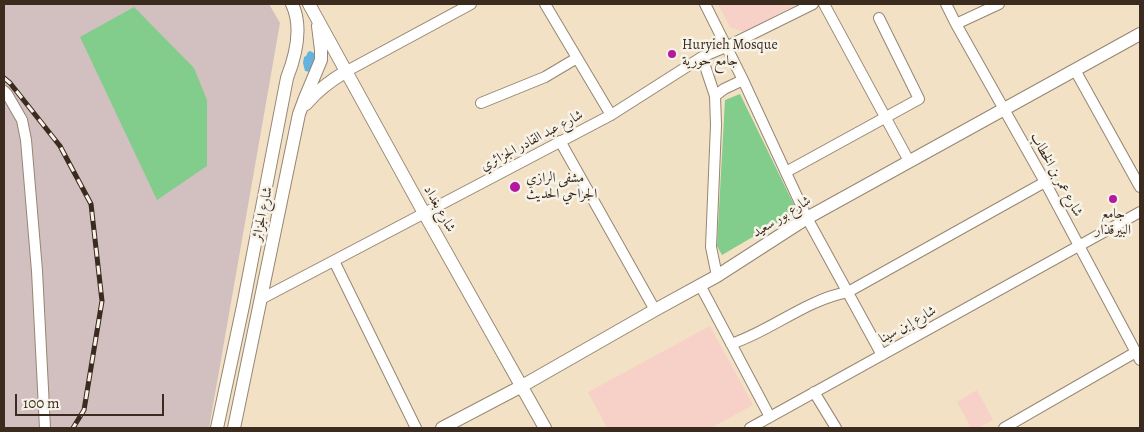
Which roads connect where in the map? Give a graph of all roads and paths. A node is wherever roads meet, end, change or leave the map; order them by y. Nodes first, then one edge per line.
1 (469, 4) edge
2 (545, 4) edge
3 (704, 4) edge
4 (813, 4) edge
5 (824, 4) edge
6 (946, 4) edge
7 (999, 4) edge
8 (311, 7) edge
9 (294, 9) edge
10 (879, 18) dead end
11 (956, 24) junction
12 (1140, 34) edge
13 (726, 47) junction
14 (702, 57) junction
15 (577, 58) junction
16 (1075, 70) junction
17 (347, 71) junction
18 (743, 80) junction
19 (4, 91) edge
20 (715, 96) junction
21 (481, 103) dead end
22 (1004, 110) junction
23 (299, 114) junction
24 (611, 114) junction
25 (886, 118) junction
26 (560, 141) junction
27 (909, 161) junction
28 (786, 172) junction
29 (1045, 182) junction
30 (1140, 187) edge
31 (1140, 212) edge
32 (424, 213) junction
33 (807, 218) junction
34 (1078, 245) junction
35 (334, 261) junction
36 (717, 276) junction
37 (700, 285) junction
38 (848, 292) junction
39 (261, 299) junction
40 (243, 306) junction
41 (655, 310) junction
42 (731, 344) junction
43 (882, 355) junction
44 (1139, 355) edge
45 (522, 386) junction
46 (814, 392) junction
47 (770, 417) junction
48 (45, 428) edge
49 (217, 428) edge
50 (234, 428) edge
51 (416, 428) edge
52 (442, 428) edge
53 (544, 428) edge
54 (750, 428) edge
55 (836, 428) edge
56 (1004, 428) edge

1 - 17 street
2 - 15 street
3 - 13 street
4 - 13 street, شارع عبد القادر الجزائري
5 - 25 street
6 - 11 street, شارع عمر بن الخطاب
7 - 11 street
8 - 17 main road, شارع بغداد
8 - 23 main road, شارع الجزائر
9 - 40 main road, شارع الجزائر
10 - 25 street
11 - 22 street, شارع عمر بن الخطاب
12 - 16 main road, شارع بور سعيد
13 - 14 street, شارع عبد القادر الجزائري
13 - 18 street
14 - 20 street
14 - 24 street, شارع عبد القادر الجزائري
15 - 21 street
15 - 24 street
16 - 22 main road, شارع بور سعيد
16 - 30 street
17 - 23 main road
17 - 32 main road, شارع بغداد
18 - 20 street
18 - 28 street
19 - 48 street
20 - 36 street
22 - 27 main road, شارع بور سعيد
22 - 29 street, شارع عمر بن الخطاب
23 - 39 main road, شارع الجزائر
24 - 26 street, شارع عبد القادر الجزائري
25 - 27 street
25 - 28 street
26 - 32 street, شارع عبد القادر الجزائري
26 - 41 street
27 - 33 main road, شارع بور سعيد
28 - 33 street
29 - 34 street, شارع عمر بن الخطاب
29 - 38 street
31 - 34 street, شارع إبن سينا
32 - 35 street, شارع عبد القادر الجزائري
32 - 45 main road, شارع بغداد
33 - 36 main road, شارع بور سعيد
33 - 38 street
34 - 43 street, شارع إبن سينا
34 - 44 street, شارع عمر بن الخطاب
35 - 39 street, شارع عبد القادر الجزائري
35 - 51 street
36 - 37 main road, شارع بور سعيد
37 - 41 main road, شارع بور سعيد
37 - 42 street
38 - 42 street
38 - 43 street
39 - 40 main road
39 - 50 main road, شارع الجزائر
40 - 49 main road, شارع الجزائر
41 - 45 main road, شارع بور سعيد
42 - 47 street
43 - 46 street, شارع إبن سينا
44 - 56 street
45 - 52 main road, شارع بور سعيد
45 - 53 main road, شارع بغداد
46 - 47 street, شارع إبن سينا
46 - 55 street
47 - 54 street, شارع إبن سينا

